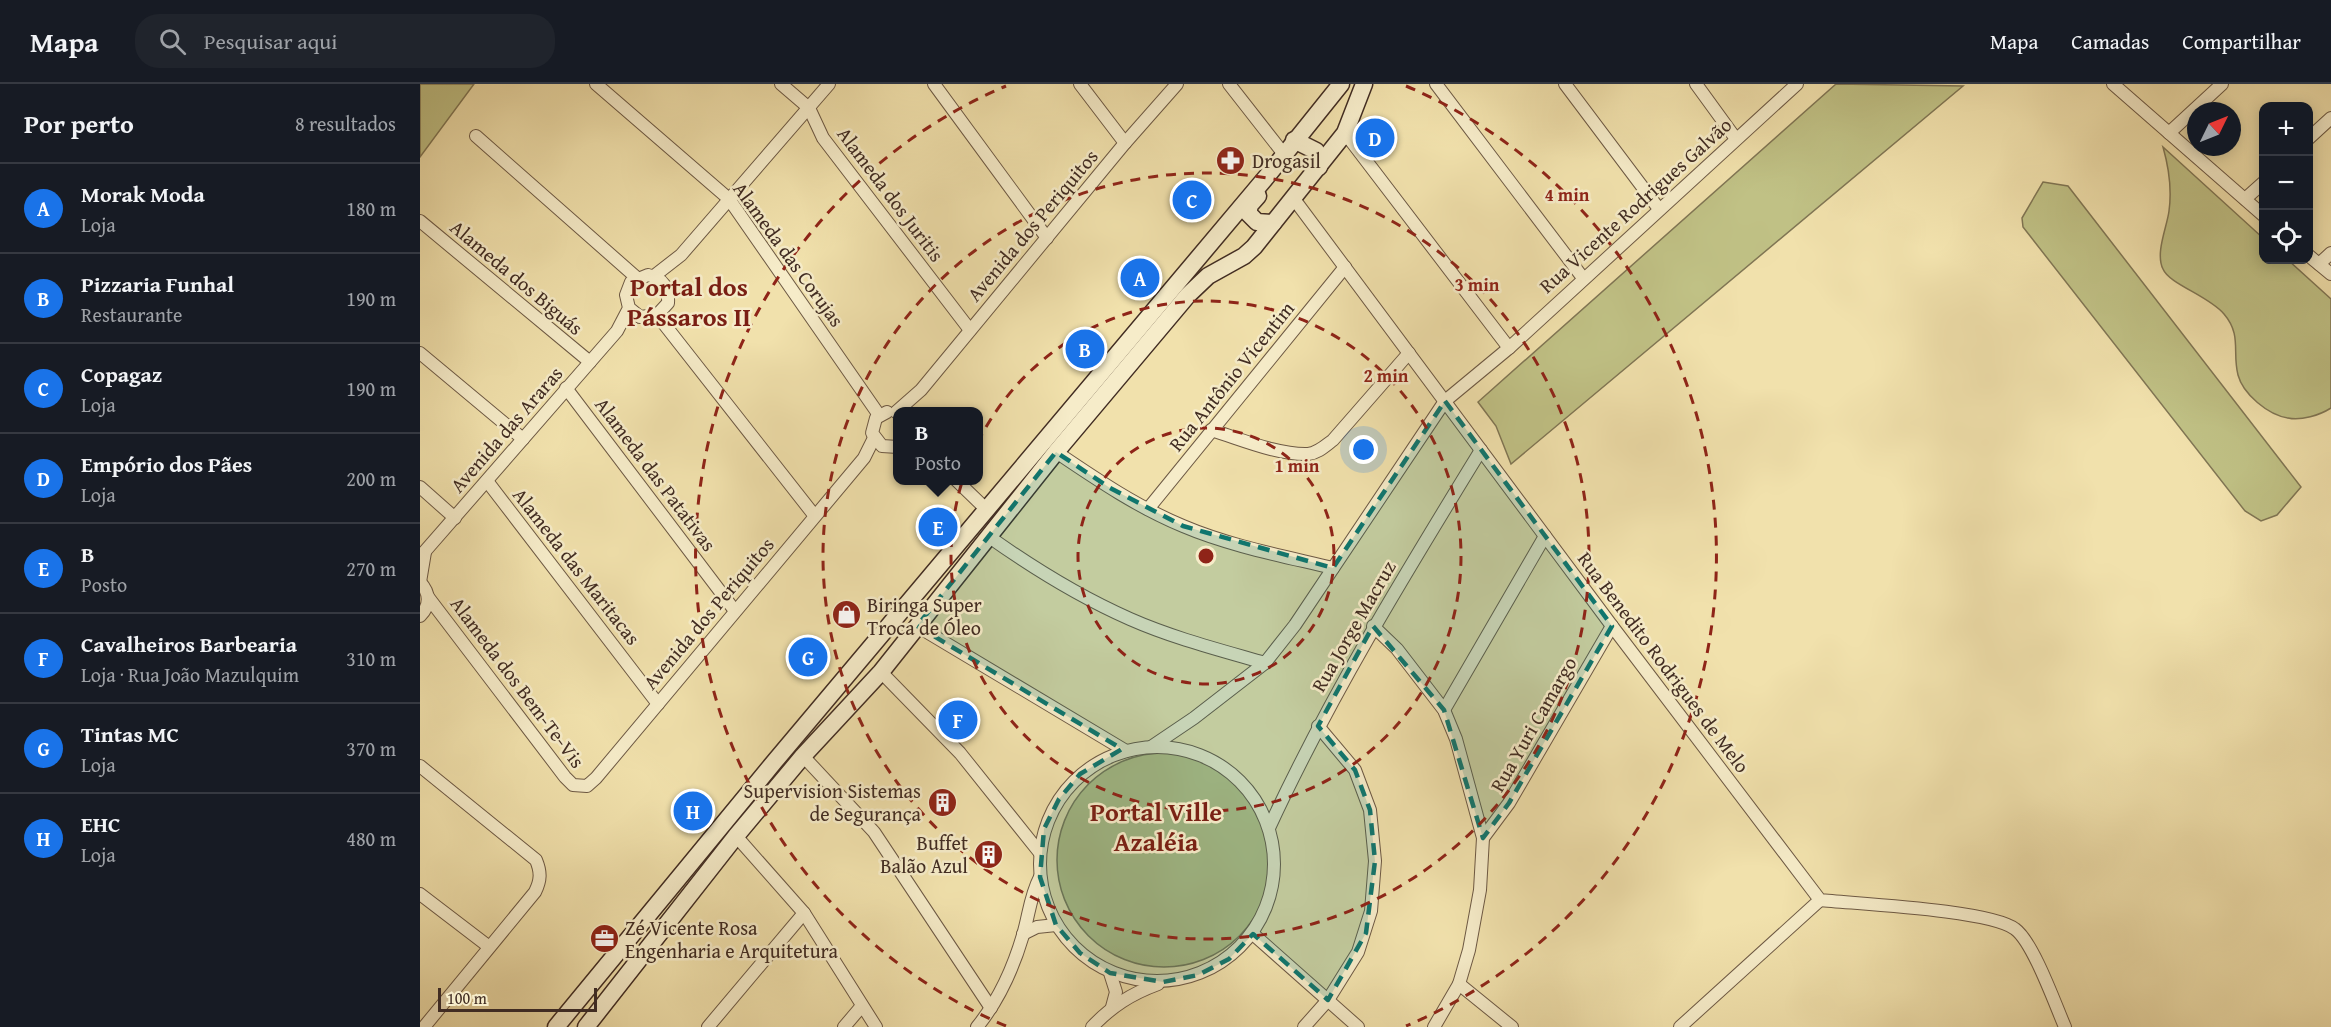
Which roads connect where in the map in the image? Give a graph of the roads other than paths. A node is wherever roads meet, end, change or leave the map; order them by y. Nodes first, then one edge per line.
1 (596, 84) edge
2 (781, 84) edge
3 (829, 84) edge
4 (933, 84) edge
5 (1080, 84) edge
6 (1229, 84) edge
7 (1341, 84) edge
8 (1364, 84) edge
9 (1436, 84) edge
10 (1564, 84) edge
11 (1696, 84) edge
12 (1797, 84) edge
13 (2113, 84) edge
14 (2222, 84) edge
15 (1176, 85) edge
16 (808, 108) junction
17 (2331, 118) edge
18 (1345, 133) junction
19 (2169, 133) junction
20 (2313, 134) edge
21 (476, 136) dead end
22 (1736, 138) junction
23 (1125, 143) junction
24 (1289, 147) junction
25 (1319, 167) junction
26 (1268, 175) junction
27 (2259, 186) edge
28 (729, 199) junction
29 (1294, 199) junction
30 (2245, 199) junction
31 (1659, 209) junction
32 (2259, 212) edge
33 (420, 221) edge
34 (1273, 223) junction
35 (1047, 238) junction
36 (2331, 253) edge
37 (681, 255) junction
38 (2313, 259) edge
39 (2319, 264) junction
40 (1345, 267) junction
41 (2331, 274) edge
42 (654, 276) junction
43 (637, 278) junction
44 (1583, 278) junction
45 (666, 286) junction
46 (628, 308) junction
47 (657, 315) junction
48 (640, 316) junction
49 (970, 330) junction
50 (617, 331) junction
51 (1509, 348) junction
52 (420, 353) edge
53 (1409, 353) junction
54 (590, 363) junction
55 (566, 388) junction
56 (921, 390) junction
57 (1445, 402) junction
58 (902, 407) edge
59 (913, 407) edge
60 (893, 413) edge
61 (879, 415) junction
62 (1211, 430) junction
63 (523, 439) junction
64 (878, 442) junction
65 (893, 446) edge
66 (1481, 450) junction
67 (1056, 452) junction
68 (487, 481) junction
69 (961, 485) edge
70 (420, 487) edge
71 (987, 509) junction
72 (1148, 509) junction
73 (814, 515) junction
74 (455, 518) junction
75 (988, 536) junction
76 (1545, 536) junction
77 (422, 554) edge
78 (1333, 568) junction
79 (420, 582) edge
80 (428, 597) junction
81 (735, 611) junction
82 (420, 616) edge
83 (917, 626) junction
84 (1374, 626) junction
85 (1612, 626) junction
86 (1265, 663) junction
87 (881, 672) junction
88 (658, 704) junction
89 (1444, 710) junction
90 (1318, 726) junction
91 (1151, 747) junction
92 (1126, 751) junction
93 (803, 756) junction
94 (420, 766) edge
95 (579, 787) joint
96 (1269, 828) junction
97 (736, 836) junction
98 (1483, 838) junction
99 (1040, 853) junction
100 (1040, 878) junction
101 (420, 894) edge
102 (1820, 900) junction
103 (804, 913) junction
104 (1056, 926) junction
105 (1023, 934) junction
106 (1253, 934) junction
107 (488, 946) junction
108 (1110, 973) junction
109 (1163, 982) junction
110 (1459, 984) junction
111 (1328, 1000) junction
112 (861, 1006) junction
113 (1112, 1007) junction
114 (991, 1008) junction
115 (424, 1027) edge
116 (556, 1027) edge
117 (586, 1027) edge
118 (708, 1027) edge
119 (844, 1027) edge
120 (876, 1027) edge
121 (977, 1027) edge
122 (1092, 1027) edge
123 (1304, 1027) edge
124 (1358, 1027) edge
125 (1434, 1027) edge
126 (1512, 1027) edge
127 (1680, 1027) edge
128 (2065, 1027) edge

1 - 28 street, Alameda das Corujas
2 - 16 street, Alameda dos Juritis
3 - 16 street
4 - 35 street
5 - 23 street
6 - 24 street
7 - 24 main road
8 - 18 main road
9 - 44 street
10 - 31 street
11 - 22 street
12 - 22 street, Rua Vicente Rodrigues Galvão
13 - 19 street
14 - 19 street
15 - 23 street, Avenida dos Periquitos
16 - 28 street
16 - 49 street, Alameda dos Juritis
17 - 20 street
18 - 25 main road
18 - 51 street
19 - 30 street
21 - 43 street
22 - 31 street, Rua Vicente Rodrigues Galvão
23 - 35 street, Avenida dos Periquitos
24 - 25 main road
24 - 26 main road
25 - 29 main road
26 - 34 main road
26 - 71 main road
27 - 30 street
28 - 37 street
28 - 61 street, Alameda das Corujas
29 - 34 main road
29 - 40 street, Rua Benedito Rodrigues de Melo
30 - 32 street
31 - 44 street, Rua Vicente Rodrigues Galvão
33 - 54 street, Alameda dos Biguás
34 - 67 main road
35 - 49 street, Avenida dos Periquitos
36 - 39 street
37 - 42 street
37 - 45 street
38 - 39 street
39 - 41 street
40 - 53 street, Rua Benedito Rodrigues de Melo
40 - 62 street, Rua Antônio Vicentim
42 - 43 street
42 - 45 street
43 - 46 street
44 - 51 street, Rua Vicente Rodrigues Galvão
45 - 47 street
46 - 48 street
46 - 50 street
47 - 48 street
47 - 73 street
48 - 50 street
49 - 56 street, Avenida dos Periquitos
50 - 54 street, Avenida das Araras
51 - 57 street, Rua Vicente Rodrigues Galvão
52 - 63 street
53 - 57 street, Rua Benedito Rodrigues de Melo
53 - 62 street
54 - 55 street, Avenida das Araras
55 - 63 street, Avenida das Araras
55 - 81 street, Alameda das Patativas
56 - 58 street
56 - 59 street
57 - 66 street, Rua Benedito Rodrigues de Melo
57 - 78 street, Rua Vicente Rodrigues Galvão
60 - 61 street
61 - 64 street, Avenida dos Periquitos
62 - 72 street, Rua Antônio Vicentim
63 - 68 street, Avenida das Araras
64 - 65 street
64 - 73 street, Avenida dos Periquitos
66 - 76 street, Rua Benedito Rodrigues de Melo
66 - 84 street, Rua Jorge Macruz
67 - 72 street
67 - 75 main road
68 - 74 street, Avenida das Araras
68 - 88 street, Alameda das Maritacas
69 - 71 street
70 - 74 street
71 - 116 main road
72 - 78 street
73 - 81 street, Avenida dos Periquitos
74 - 77 street, Avenida das Araras
75 - 83 main road
75 - 86 street
76 - 85 street, Rua Benedito Rodrigues de Melo
76 - 89 street
77 - 79 street
78 - 86 street, Rua Vicente Rodrigues Galvão
79 - 80 street, Alameda dos Bem-Te-Vis
80 - 82 street
80 - 95 street, Alameda dos Bem-Te-Vis
81 - 88 street, Avenida dos Periquitos
83 - 87 main road
83 - 92 street
84 - 89 street
84 - 90 street, Rua Jorge Macruz
85 - 98 street, Rua Yuri Camargo
85 - 102 street, Rua Benedito Rodrigues de Melo
86 - 91 street, Rua Vicente Rodrigues Galvão
87 - 93 main road
87 - 99 street
88 - 95 street, Avenida dos Periquitos
89 - 98 street
90 - 96 street, Rua Jorge Macruz
90 - 111 street
91 - 92 street
91 - 96 street
92 - 99 street
93 - 97 main road
93 - 114 street
94 - 107 street
96 - 106 street
97 - 103 street
97 - 117 main road
98 - 110 street
99 - 100 street
100 - 104 street
100 - 105 street
101 - 107 street
102 - 127 street
102 - 128 street
103 - 112 street
103 - 118 street
104 - 105 street
104 - 108 street
105 - 114 street
106 - 109 street
106 - 111 street
107 - 115 street
108 - 109 street
108 - 113 street
109 - 113 street
110 - 125 street
110 - 126 street
111 - 123 street
111 - 124 street
112 - 119 street
112 - 120 street
113 - 122 street
114 - 121 street

